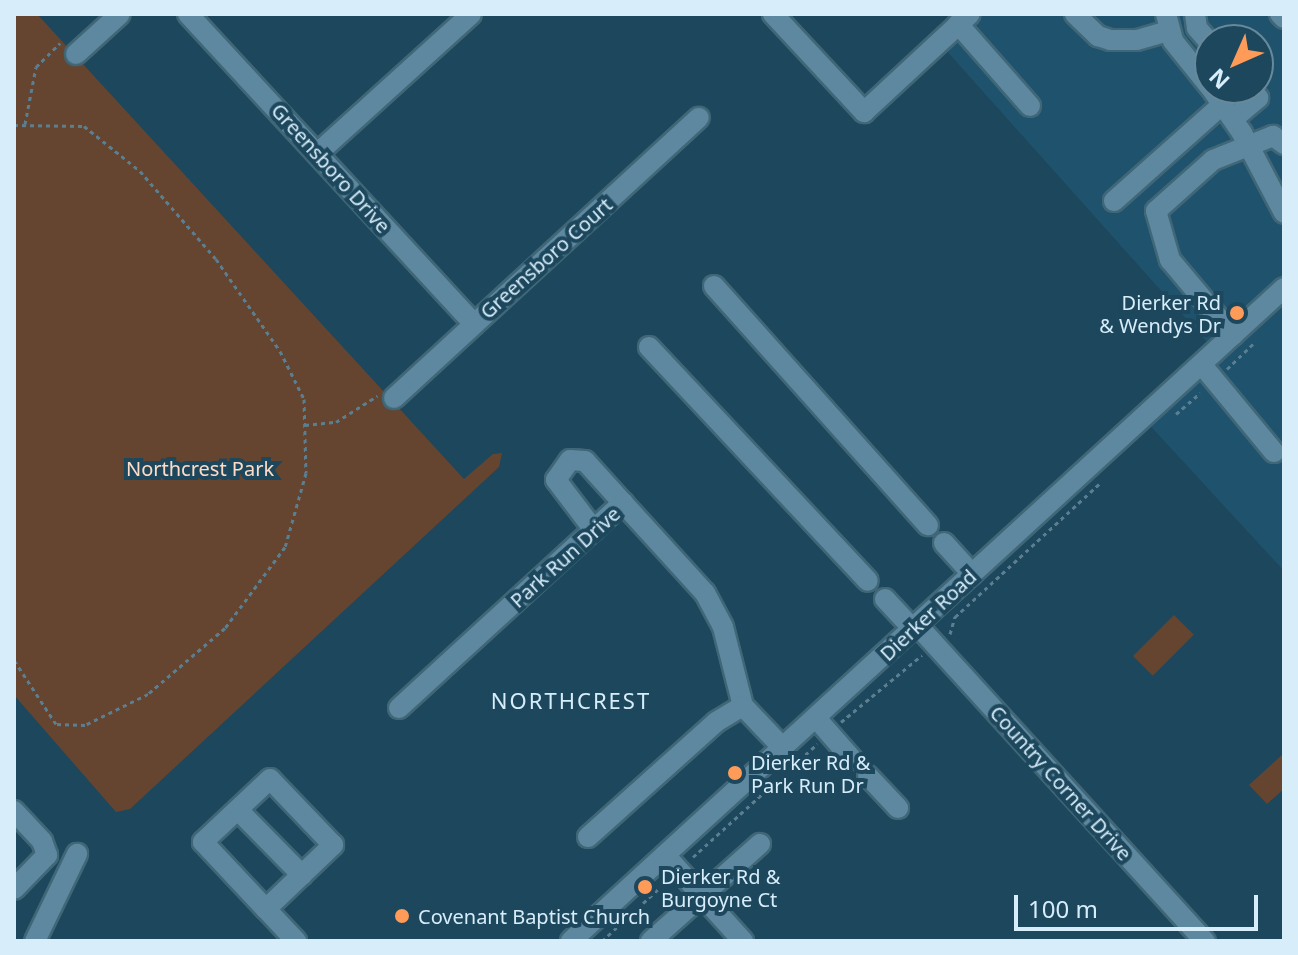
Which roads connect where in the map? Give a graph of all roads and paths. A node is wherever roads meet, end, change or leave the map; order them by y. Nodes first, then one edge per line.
1 (120, 14) edge
2 (188, 14) edge
3 (471, 14) edge
4 (773, 14) edge
5 (1075, 14) edge
6 (964, 19) edge
7 (1168, 23) edge
8 (76, 54) joint
9 (1194, 62) edge
10 (1215, 104) edge
11 (1222, 104) edge
12 (1030, 106) dead end
13 (699, 118) dead end
14 (25, 124) junction
15 (14, 125) edge
16 (1248, 144) junction
17 (1284, 144) edge
18 (319, 152) junction
19 (1114, 201) dead end
20 (1284, 213) edge
21 (714, 286) dead end
22 (1284, 288) edge
23 (474, 324) junction
24 (1233, 335) junction
25 (649, 347) dead end
26 (1202, 365) junction
27 (394, 398) joint
28 (305, 425) junction
29 (1274, 452) dead end
30 (623, 503) junction
31 (928, 525) dead end
32 (594, 530) junction
33 (944, 543) dead end
34 (972, 574) junction
35 (868, 581) dead end
36 (885, 599) dead end
37 (915, 627) junction
38 (14, 660) edge
39 (743, 706) junction
40 (399, 708) dead end
41 (816, 718) junction
42 (783, 748) junction
43 (852, 759) dead end
44 (868, 776) dead end
45 (898, 808) dead end
46 (14, 811) edge
47 (239, 811) junction
48 (588, 837) dead end
49 (760, 844) dead end
50 (77, 854) dead end
51 (665, 855) junction
52 (302, 875) junction
53 (14, 889) edge
54 (702, 896) junction
55 (266, 909) junction
56 (35, 941) edge
57 (296, 941) edge
58 (571, 941) edge
59 (651, 941) edge
60 (743, 941) edge
61 (1205, 941) edge

1 - 8 street
2 - 18 street, Greensboro Drive
3 - 18 street
4 - 6 street
5 - 7 street
6 - 12 street
7 - 9 street
8 - 14 path
10 - 19 street
11 - 16 street
13 - 23 street, Greensboro Court
14 - 15 path
14 - 28 path
16 - 17 street
16 - 20 street
16 - 24 street
18 - 23 street, Greensboro Drive
21 - 31 street
22 - 24 street, Dierker Road
23 - 27 street, Greensboro Court
24 - 26 street, Dierker Road
25 - 35 street
26 - 29 street
26 - 34 street, Dierker Road
27 - 28 path
28 - 38 path
30 - 32 street, Park Run Drive
30 - 32 street
30 - 39 street, Park Run Drive
32 - 40 street, Park Run Drive
33 - 34 street
34 - 37 street, Dierker Road
36 - 37 street, Country Corner Drive
37 - 41 street, Dierker Road
37 - 61 street, Country Corner Drive
39 - 42 street, Park Run Drive
39 - 48 street
41 - 42 street, Dierker Road
41 - 43 street
42 - 51 street, Dierker Road
44 - 45 street
46 - 53 street
47 - 52 street
47 - 52 street
47 - 55 street
49 - 54 street
50 - 56 street
51 - 54 street
51 - 58 street, Dierker Road
52 - 55 street
54 - 59 street
54 - 60 street
55 - 57 street

